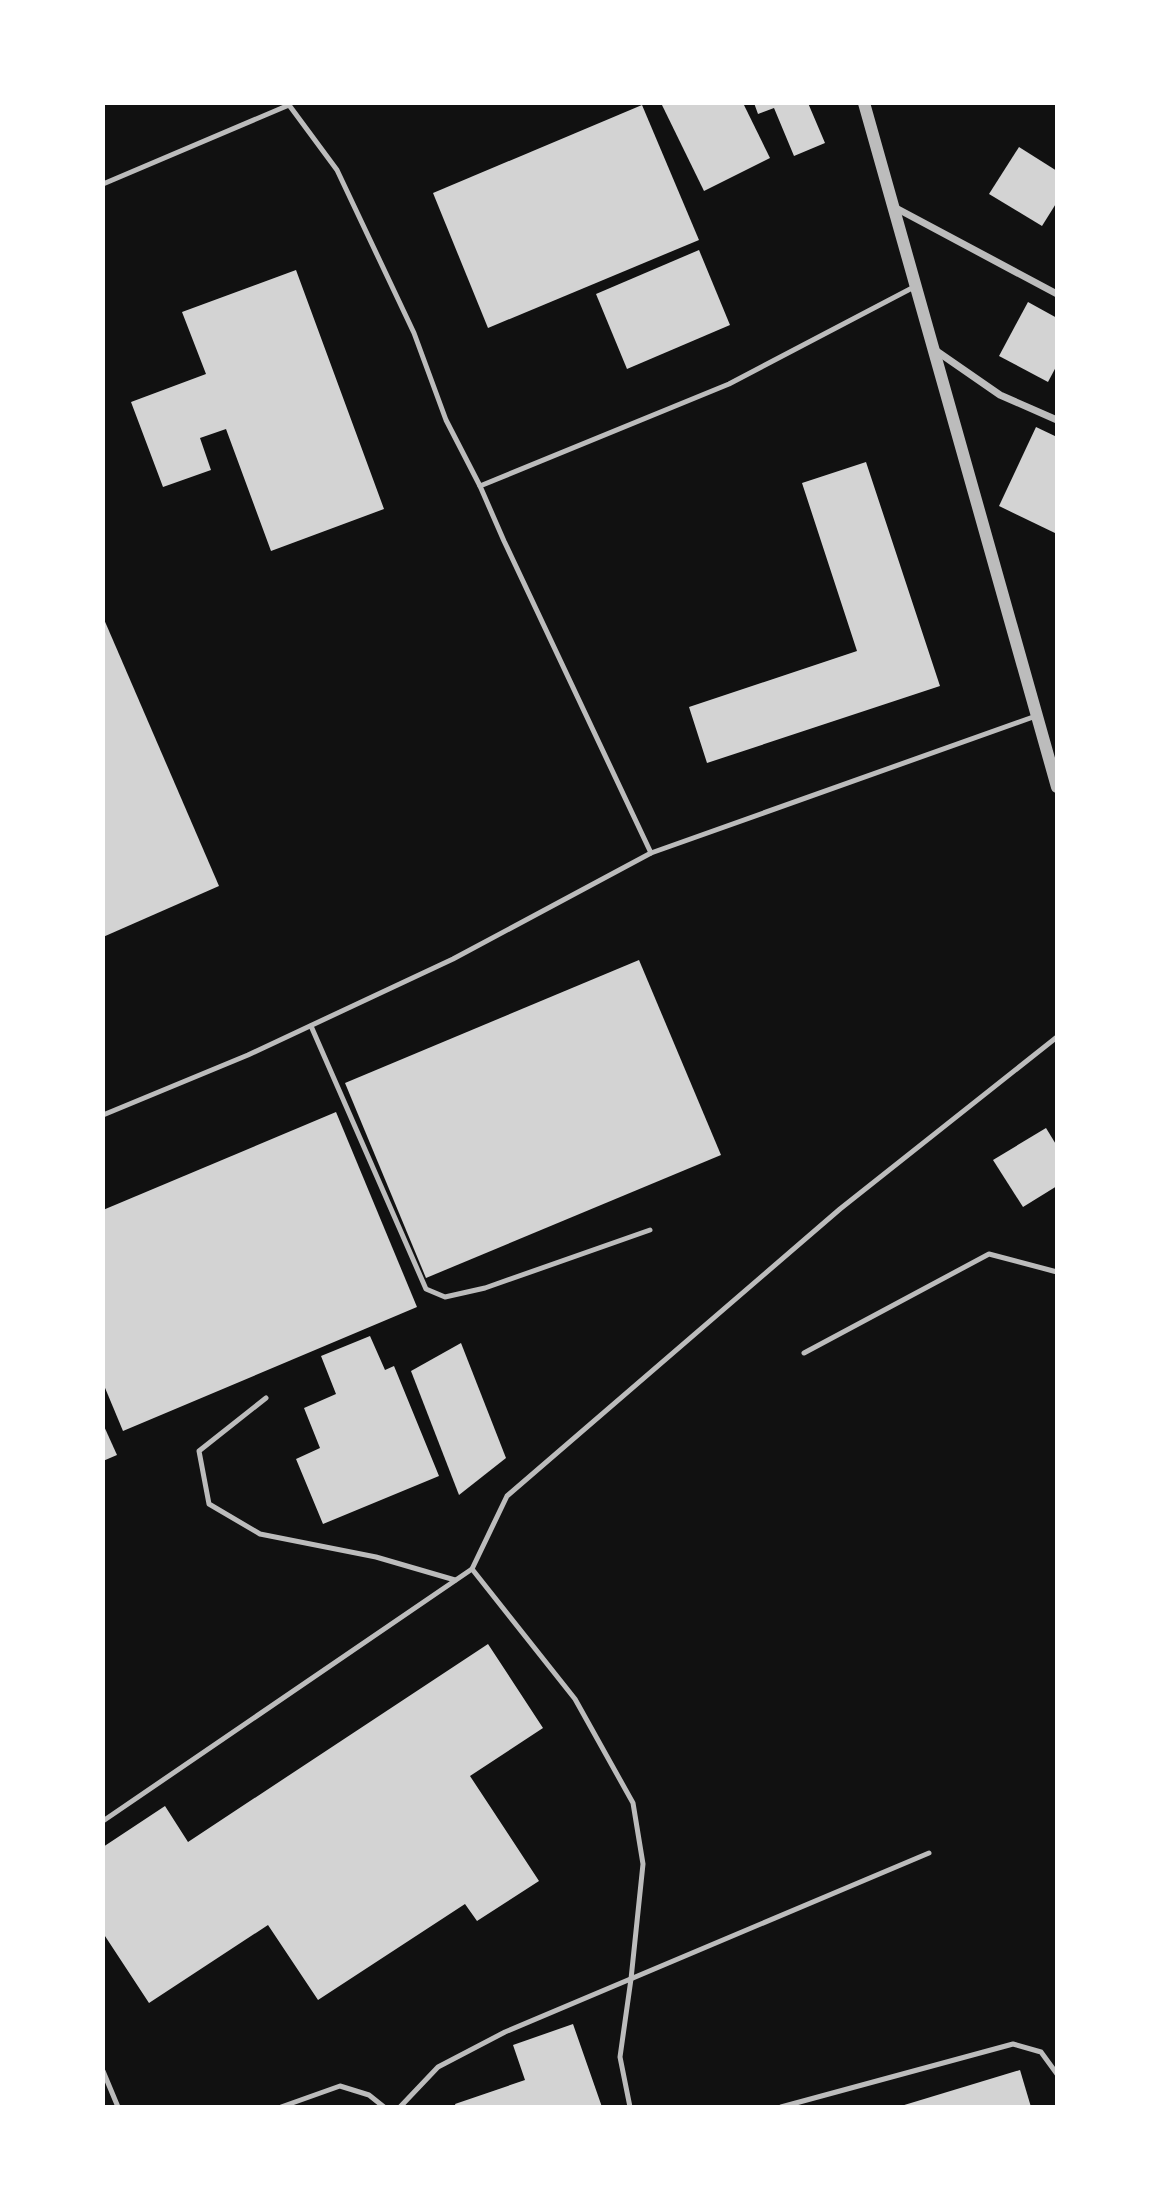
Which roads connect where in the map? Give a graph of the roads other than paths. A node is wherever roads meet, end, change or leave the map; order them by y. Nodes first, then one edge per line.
1 (864, 103) edge
2 (288, 104) edge
3 (103, 184) edge
4 (893, 207) junction
5 (916, 286) junction
6 (1057, 294) edge
7 (932, 348) junction
8 (1057, 420) edge
9 (480, 486) junction
10 (1036, 716) junction
11 (1057, 787) edge
12 (651, 853) junction
13 (311, 1026) junction
14 (1057, 1037) edge
15 (103, 1115) edge
16 (650, 1230) dead end
17 (1057, 1272) edge
18 (804, 1353) dead end
19 (266, 1398) dead end
20 (472, 1569) junction
21 (456, 1580) junction
22 (103, 1821) edge
23 (929, 1853) dead end
24 (631, 1979) junction
25 (103, 2071) edge
26 (1057, 2074) edge
27 (118, 2107) edge
28 (281, 2107) edge
29 (384, 2107) edge
30 (400, 2107) edge
31 (630, 2107) edge
32 (781, 2107) edge

1 - 4 street
2 - 3 lane
2 - 9 lane
4 - 5 street
4 - 6 street
5 - 7 street
5 - 9 lane
7 - 8 street
7 - 10 street
9 - 12 lane
10 - 11 street
10 - 12 lane
12 - 13 lane
13 - 15 lane
13 - 16 lane
14 - 20 lane
17 - 18 lane
19 - 21 lane
20 - 21 lane
20 - 24 lane
21 - 22 lane
23 - 24 lane
24 - 30 lane
24 - 31 lane
25 - 27 lane
26 - 32 lane
28 - 29 lane

